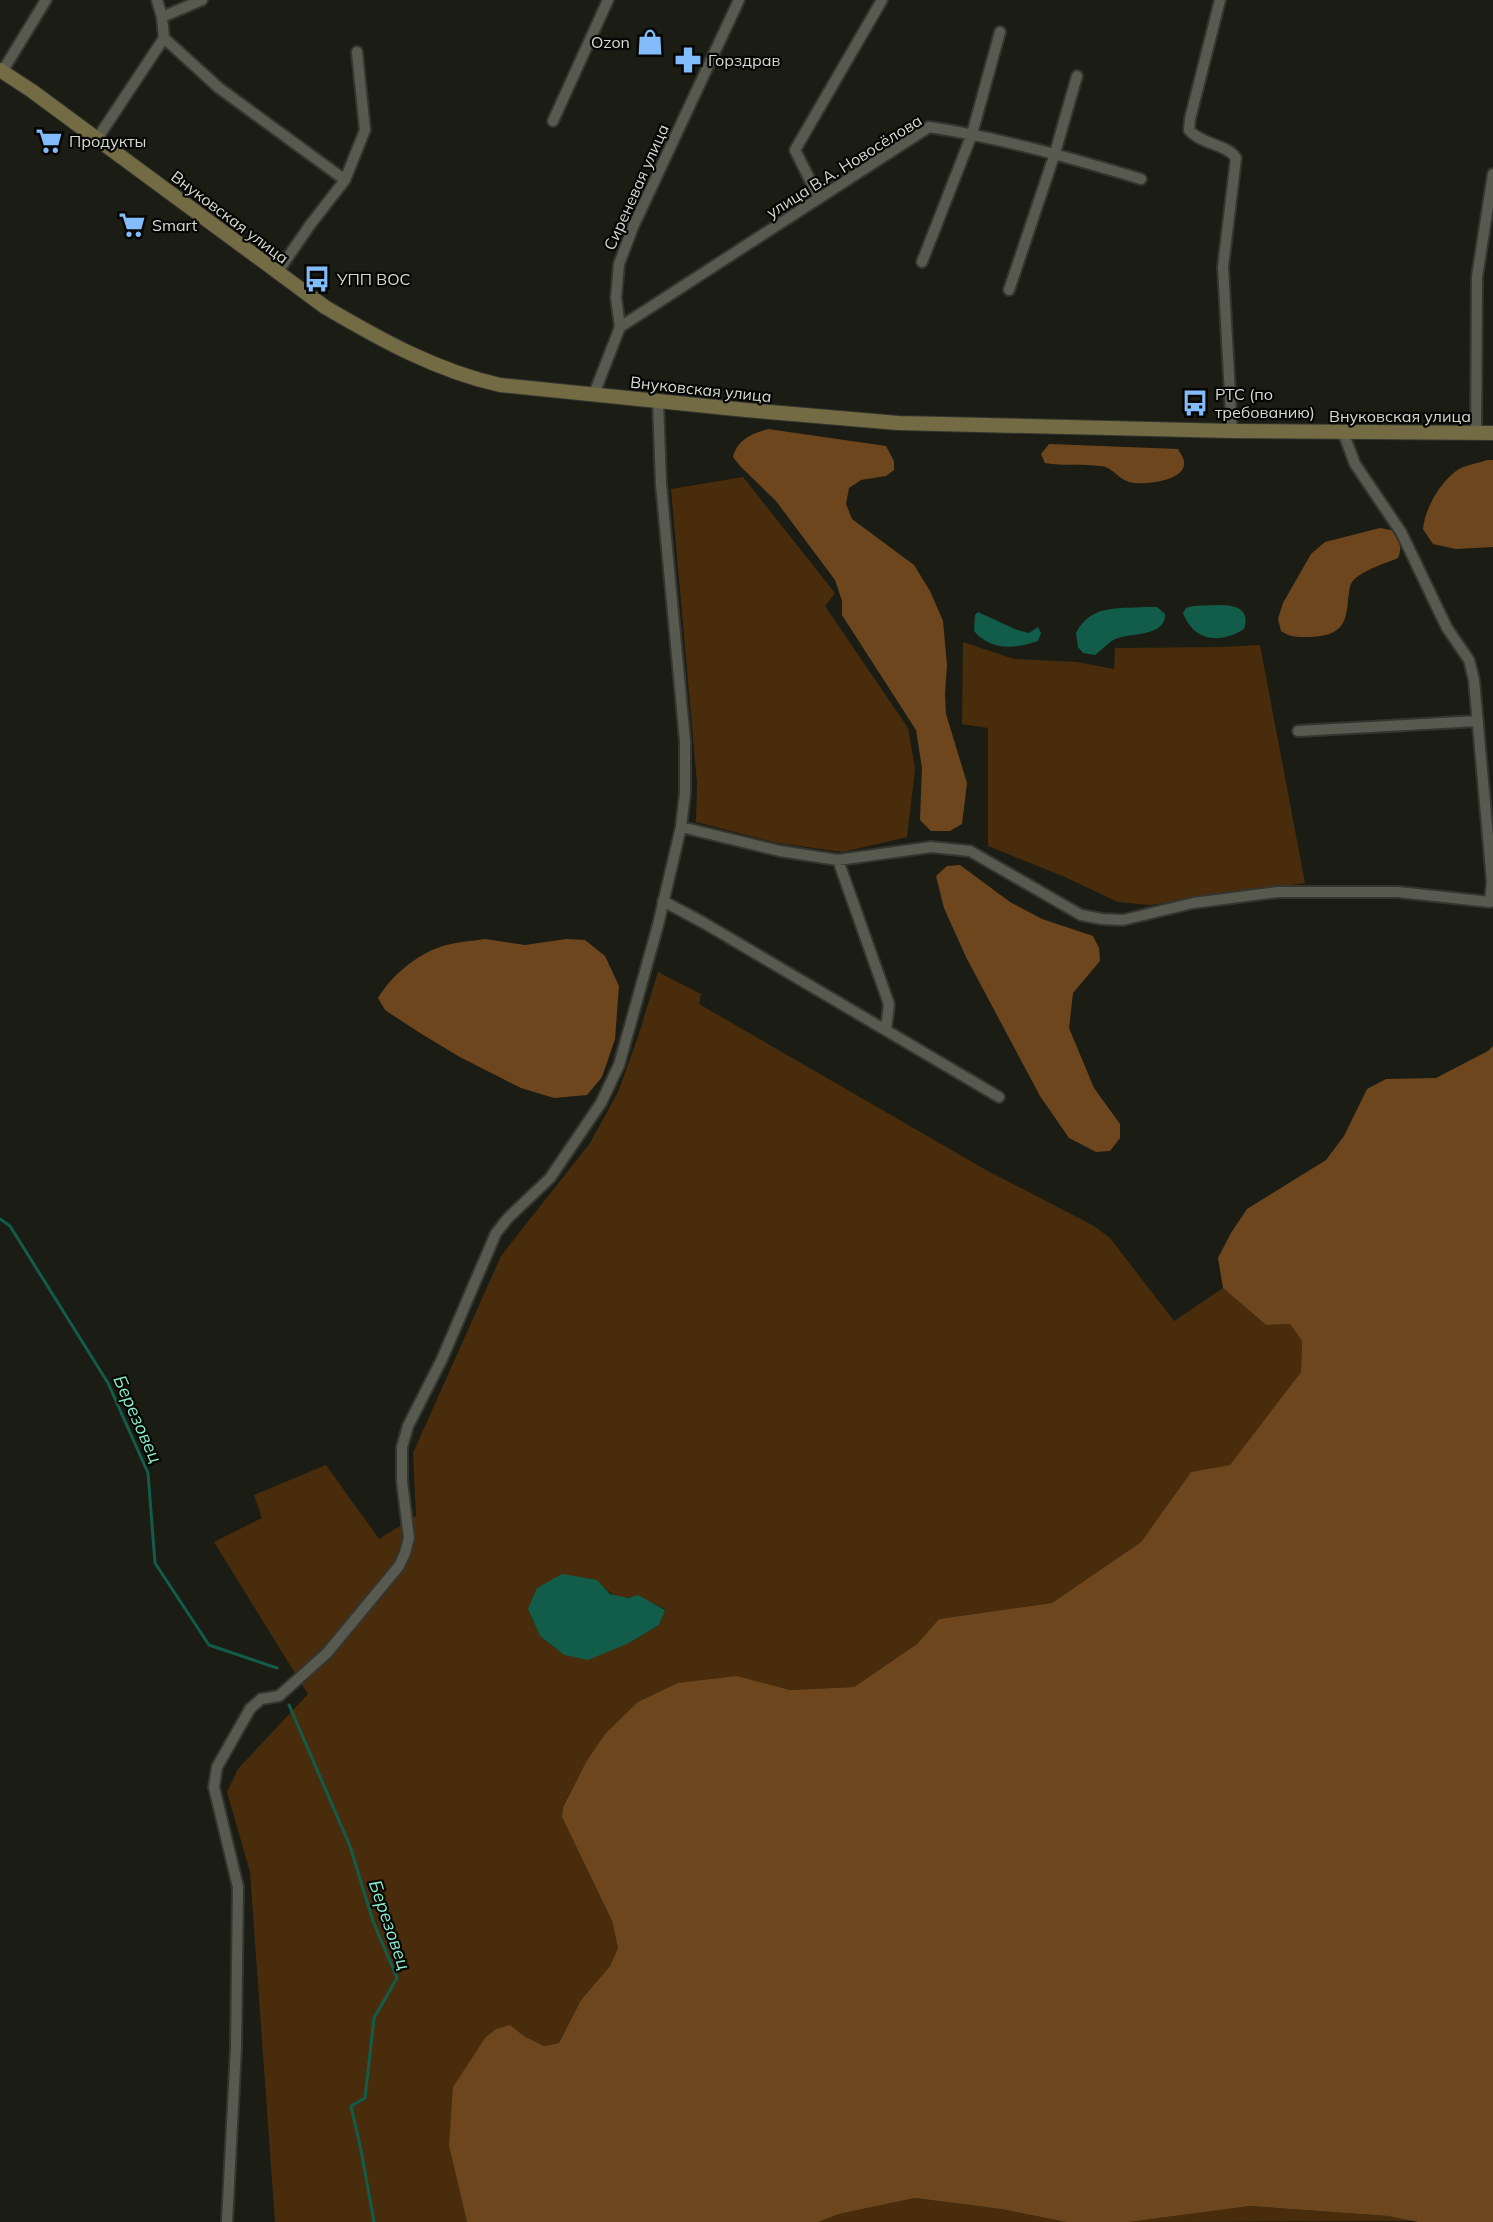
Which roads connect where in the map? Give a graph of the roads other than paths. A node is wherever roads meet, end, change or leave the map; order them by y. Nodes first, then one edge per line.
1 (46, 0) edge
2 (157, 0) edge
3 (202, 0) edge
4 (608, 0) edge
5 (738, 0) edge
6 (882, 0) edge
7 (1220, 0) edge
8 (162, 17) junction
9 (1000, 32) dead end
10 (164, 38) junction
11 (357, 52) dead end
12 (1, 71) edge
13 (1077, 76) dead end
14 (553, 121) dead end
15 (972, 134) junction
16 (97, 139) junction
17 (1055, 153) junction
18 (1493, 174) edge
19 (1141, 179) dead end
20 (345, 180) junction
21 (819, 198) junction
22 (922, 262) dead end
23 (277, 273) junction
24 (1009, 290) dead end
25 (620, 327) junction
26 (594, 394) junction
27 (658, 401) junction
28 (1232, 431) junction
29 (1343, 432) junction
30 (1476, 433) junction
31 (1493, 433) edge
32 (1478, 722) junction
33 (1298, 731) dead end
34 (681, 826) junction
35 (838, 860) junction
36 (663, 901) junction
37 (886, 1030) junction
38 (999, 1097) dead end
39 (227, 2222) edge

1 - 12 street
2 - 8 street
3 - 8 street
4 - 14 street
5 - 25 street, Сиреневая улица
6 - 21 street
7 - 28 street
8 - 10 street
9 - 15 street
10 - 16 street
10 - 20 street
11 - 20 street
12 - 16 main road, Внуковская улица
13 - 17 street
15 - 17 street, улица В.А. Новосёлова
15 - 21 street, улица В.А. Новосёлова
15 - 22 street
16 - 23 main road, Внуковская улица
17 - 19 street, улица В.А. Новосёлова
17 - 24 street
18 - 30 street
20 - 23 street
21 - 25 street, улица В.А. Новосёлова
23 - 26 main road, Внуковская улица
25 - 26 street, Сиреневая улица
26 - 27 main road, Внуковская улица
27 - 28 main road, Внуковская улица
27 - 34 street
28 - 29 main road, Внуковская улица
29 - 30 main road, Внуковская улица
29 - 32 street
30 - 31 main road, Внуковская улица
32 - 33 street
32 - 35 street
34 - 35 street
34 - 36 street
35 - 37 street
36 - 37 street
36 - 39 street
37 - 38 street

